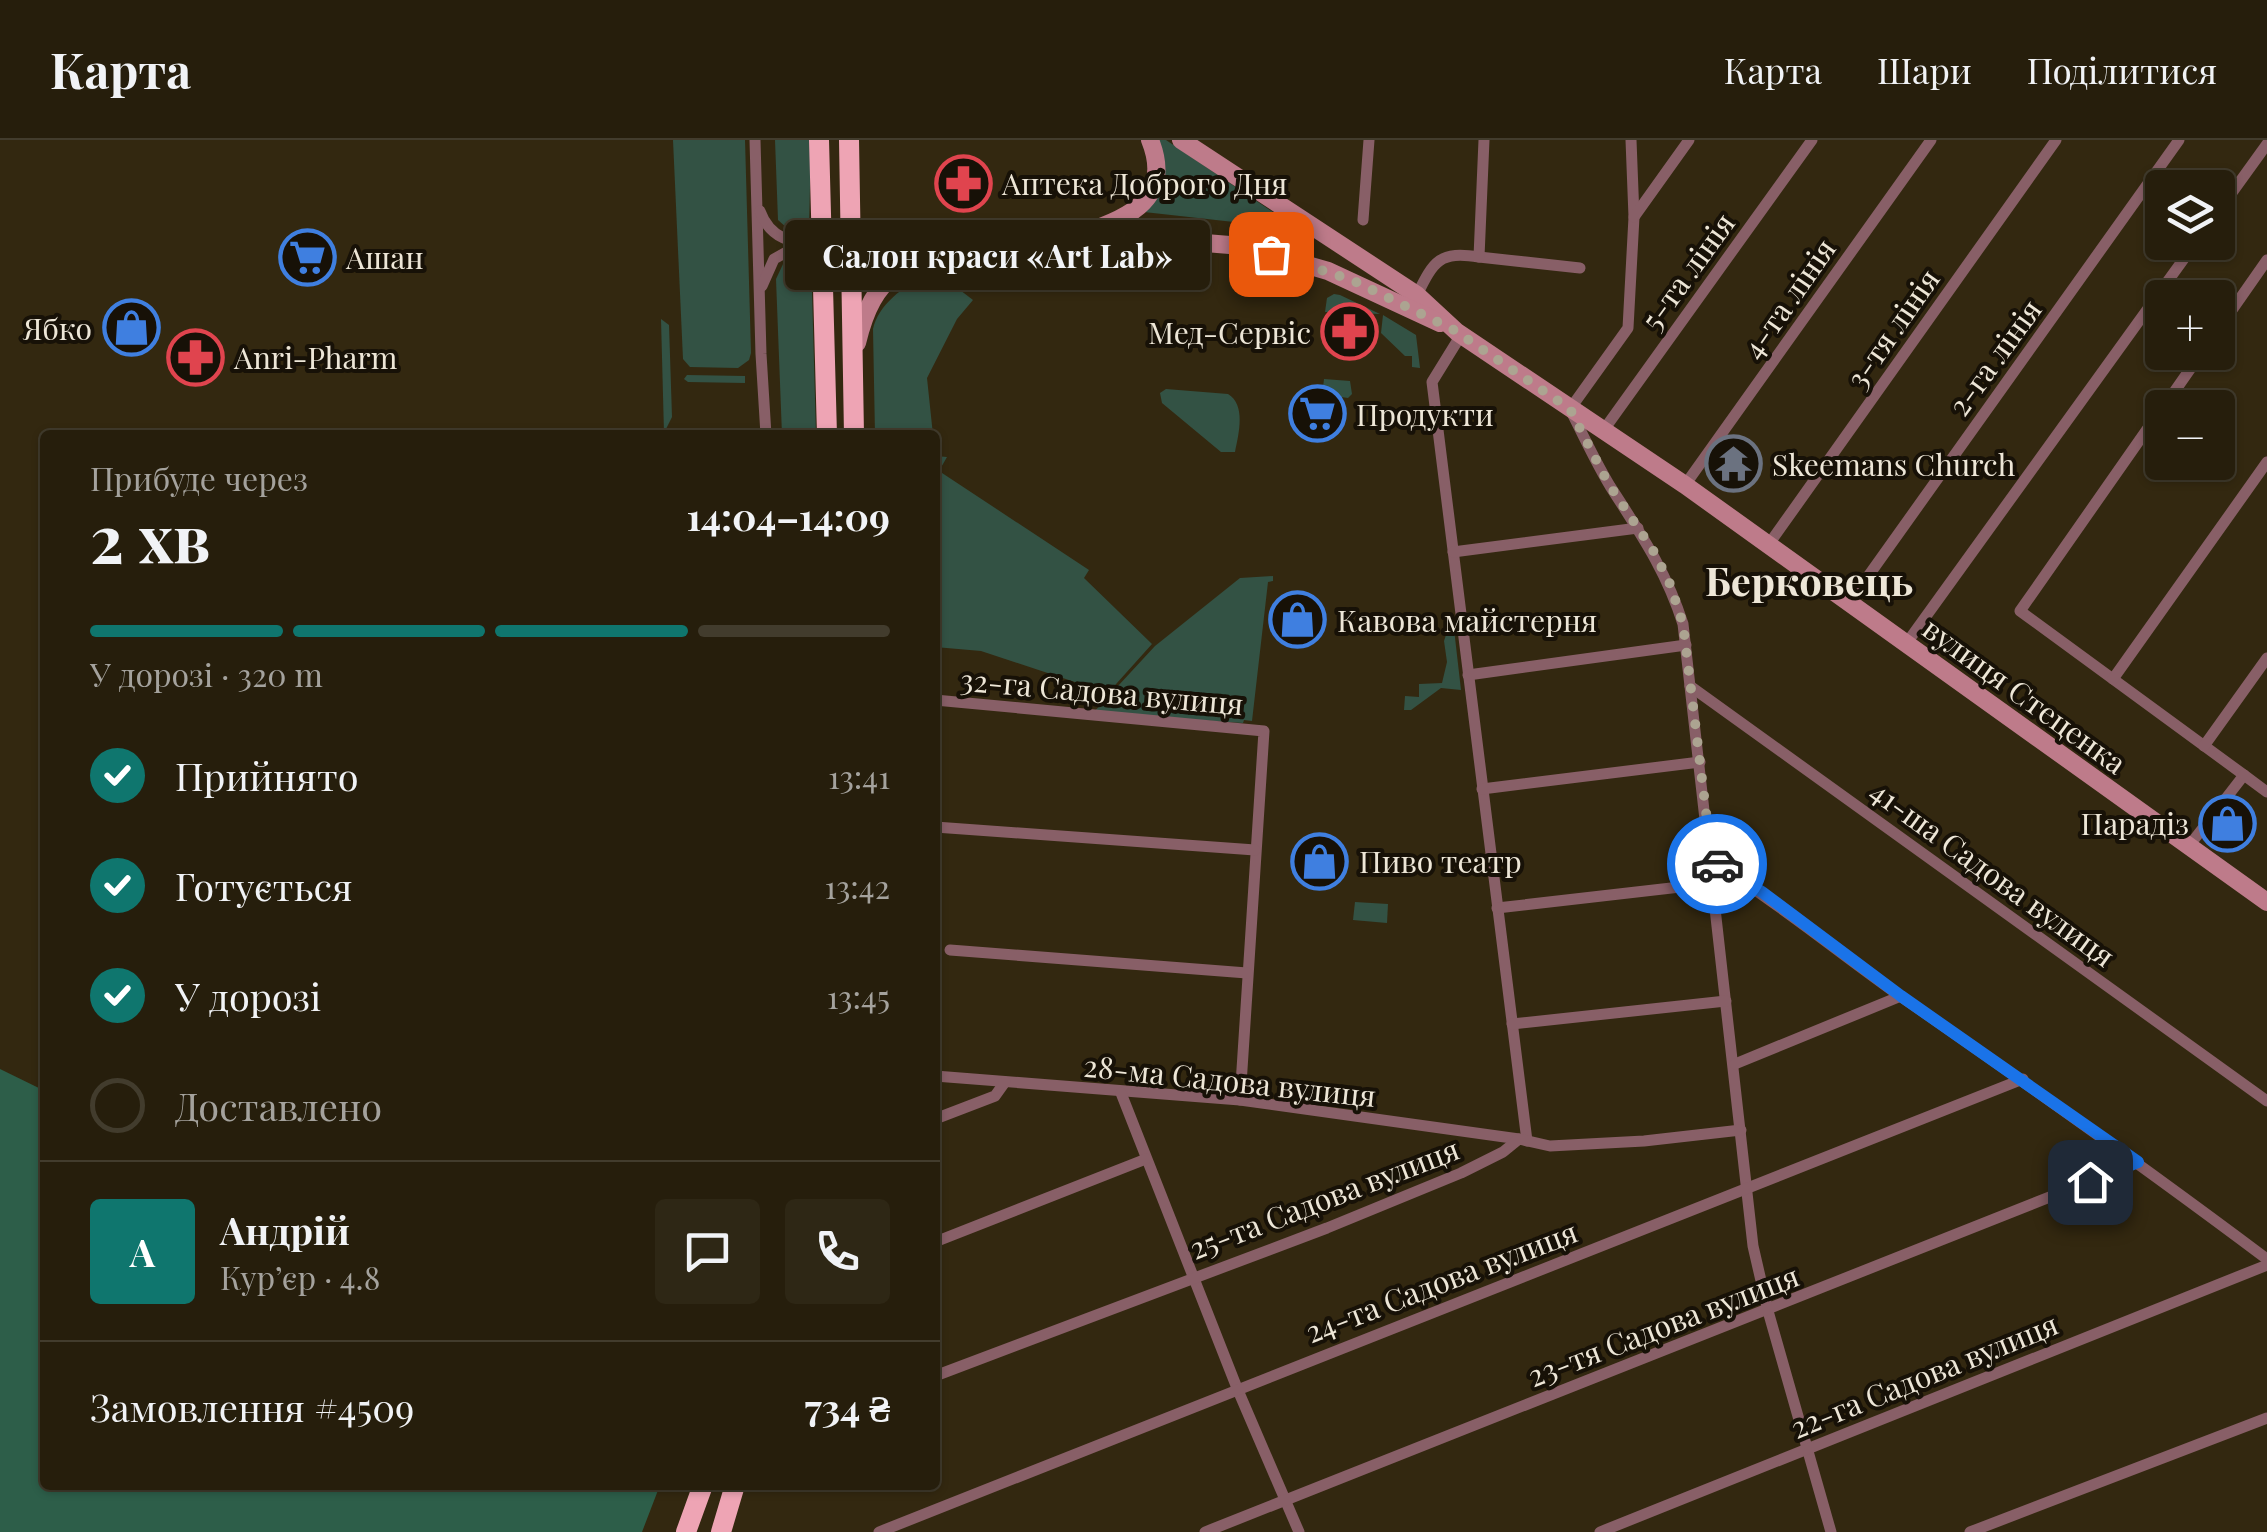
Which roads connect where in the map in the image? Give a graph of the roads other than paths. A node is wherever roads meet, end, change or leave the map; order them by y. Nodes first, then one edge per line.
1 (755, 140) edge
2 (818, 140) edge
3 (849, 140) edge
4 (1150, 140) edge
5 (1181, 140) edge
6 (1369, 140) edge
7 (1484, 140) edge
8 (1631, 140) edge
9 (1689, 140) edge
10 (1812, 140) edge
11 (1932, 140) edge
12 (2056, 140) edge
13 (2179, 140) edge
14 (2267, 144) edge
15 (2235, 188) edge
16 (755, 192) junction
17 (1634, 217) junction
18 (1363, 220) dead end
19 (1063, 238) junction
20 (1003, 240) junction
21 (850, 244) junction
22 (809, 245) junction
23 (1479, 256) junction
24 (2183, 260) edge
25 (2267, 260) edge
26 (1580, 268) dead end
27 (1418, 294) junction
28 (759, 300) junction
29 (2235, 306) edge
30 (1457, 332) junction
31 (851, 367) junction
32 (1570, 409) junction
33 (766, 430) edge
34 (827, 430) edge
35 (854, 430) edge
36 (1603, 431) junction
37 (2145, 432) edge
38 (2267, 462) edge
39 (1685, 485) junction
40 (1638, 528) junction
41 (1769, 544) junction
42 (1453, 552) junction
43 (1849, 602) junction
44 (1906, 644) junction
45 (1686, 645) junction
46 (2267, 658) edge
47 (1468, 675) junction
48 (2114, 679) junction
49 (1690, 686) junction
50 (940, 700) edge
51 (2204, 746) junction
52 (1700, 762) junction
53 (2244, 775) junction
54 (1482, 789) junction
55 (2267, 792) edge
56 (940, 827) edge
57 (2190, 846) junction
58 (1256, 850) junction
59 (1712, 861) junction
60 (1714, 883) junction
61 (2267, 902) edge
62 (1497, 908) junction
63 (950, 950) dead end
64 (1246, 973) junction
65 (1901, 996) junction
66 (1726, 1001) junction
67 (1512, 1024) junction
68 (1735, 1064) junction
69 (940, 1076) edge
70 (2023, 1079) junction
71 (1005, 1082) junction
72 (1121, 1093) junction
73 (1240, 1100) junction
74 (2267, 1101) edge
75 (940, 1117) edge
76 (1741, 1130) junction
77 (1523, 1140) junction
78 (1146, 1159) junction
79 (2138, 1162) junction
80 (1746, 1189) junction
81 (940, 1240) edge
82 (2267, 1262) edge
83 (1192, 1276) junction
84 (1768, 1311) junction
85 (940, 1374) edge
86 (1238, 1388) junction
87 (2267, 1418) edge
88 (1807, 1449) junction
89 (700, 1490) edge
90 (734, 1490) edge
91 (1287, 1499) junction
92 (686, 1532) edge
93 (721, 1532) edge
94 (879, 1532) edge
95 (1205, 1532) edge
96 (1299, 1532) edge
97 (1600, 1532) edge
98 (1830, 1532) edge
99 (1970, 1532) edge

1 - 16 street
2 - 22 highway
3 - 21 highway
4 - 19 main road
5 - 27 main road, вулиця Стеценка
6 - 18 street
7 - 23 street
8 - 17 street
9 - 17 street
10 - 36 street, 5-та лінія
11 - 39 street, 4-та лінія
12 - 41 street, 3-тя лінія
13 - 43 street, 2-га лінія
14 - 15 street
16 - 22 street
16 - 28 street
17 - 32 street
19 - 20 main road
19 - 30 main road, вулиця Стеценка
20 - 21 main road
20 - 31 main road
21 - 22 main road
21 - 31 highway
22 - 28 street
22 - 34 highway
23 - 26 street
23 - 27 street
24 - 44 street
25 - 29 street
27 - 30 main road, вулиця Стеценка
28 - 33 street
30 - 32 main road, вулиця Стеценка
30 - 42 street
31 - 35 highway
32 - 36 main road, вулиця Стеценка
32 - 40 street
36 - 39 main road, вулиця Стеценка
37 - 48 street
38 - 48 street
39 - 41 main road, вулиця Стеценка
40 - 42 street
40 - 45 street
41 - 43 main road, вулиця Стеценка
42 - 47 street
43 - 44 main road, вулиця Стеценка
44 - 57 main road, вулиця Стеценка
45 - 47 street
45 - 49 street
46 - 51 street
47 - 54 street
48 - 51 street
49 - 52 street
49 - 74 street, 41-ша Садова вулиця
50 - 58 street, 32-га Садова вулиця
51 - 53 street
52 - 54 street
52 - 59 street
53 - 55 street
53 - 57 street
54 - 62 street
56 - 58 street
57 - 61 main road, вулиця Стеценка
58 - 64 street
59 - 60 street
59 - 65 street
60 - 62 street
60 - 66 street
62 - 67 street
63 - 64 street
64 - 73 street
65 - 68 street
65 - 70 street
66 - 67 street
66 - 68 street
67 - 77 street
68 - 76 street
69 - 71 street, 28-ма Садова вулиця
70 - 79 street
70 - 80 street, 24-та Садова вулиця
71 - 72 street, 28-ма Садова вулиця
71 - 75 street
72 - 73 street, 28-ма Садова вулиця
72 - 78 street
73 - 77 street, 28-ма Садова вулиця
76 - 77 street
76 - 80 street
77 - 83 street, 25-та Садова вулиця
78 - 81 street
78 - 83 street
79 - 82 street
79 - 84 street, 23-тя Садова вулиця
80 - 84 street
80 - 86 street, 24-та Садова вулиця
82 - 88 street, 22-га Садова вулиця
83 - 85 street, 25-та Садова вулиця
83 - 86 street
84 - 88 street
84 - 91 street, 23-тя Садова вулиця
86 - 91 street
86 - 94 street, 24-та Садова вулиця
87 - 99 street
88 - 97 street, 22-га Садова вулиця
88 - 98 street
89 - 92 highway
90 - 93 highway
91 - 95 street, 23-тя Садова вулиця
91 - 96 street

